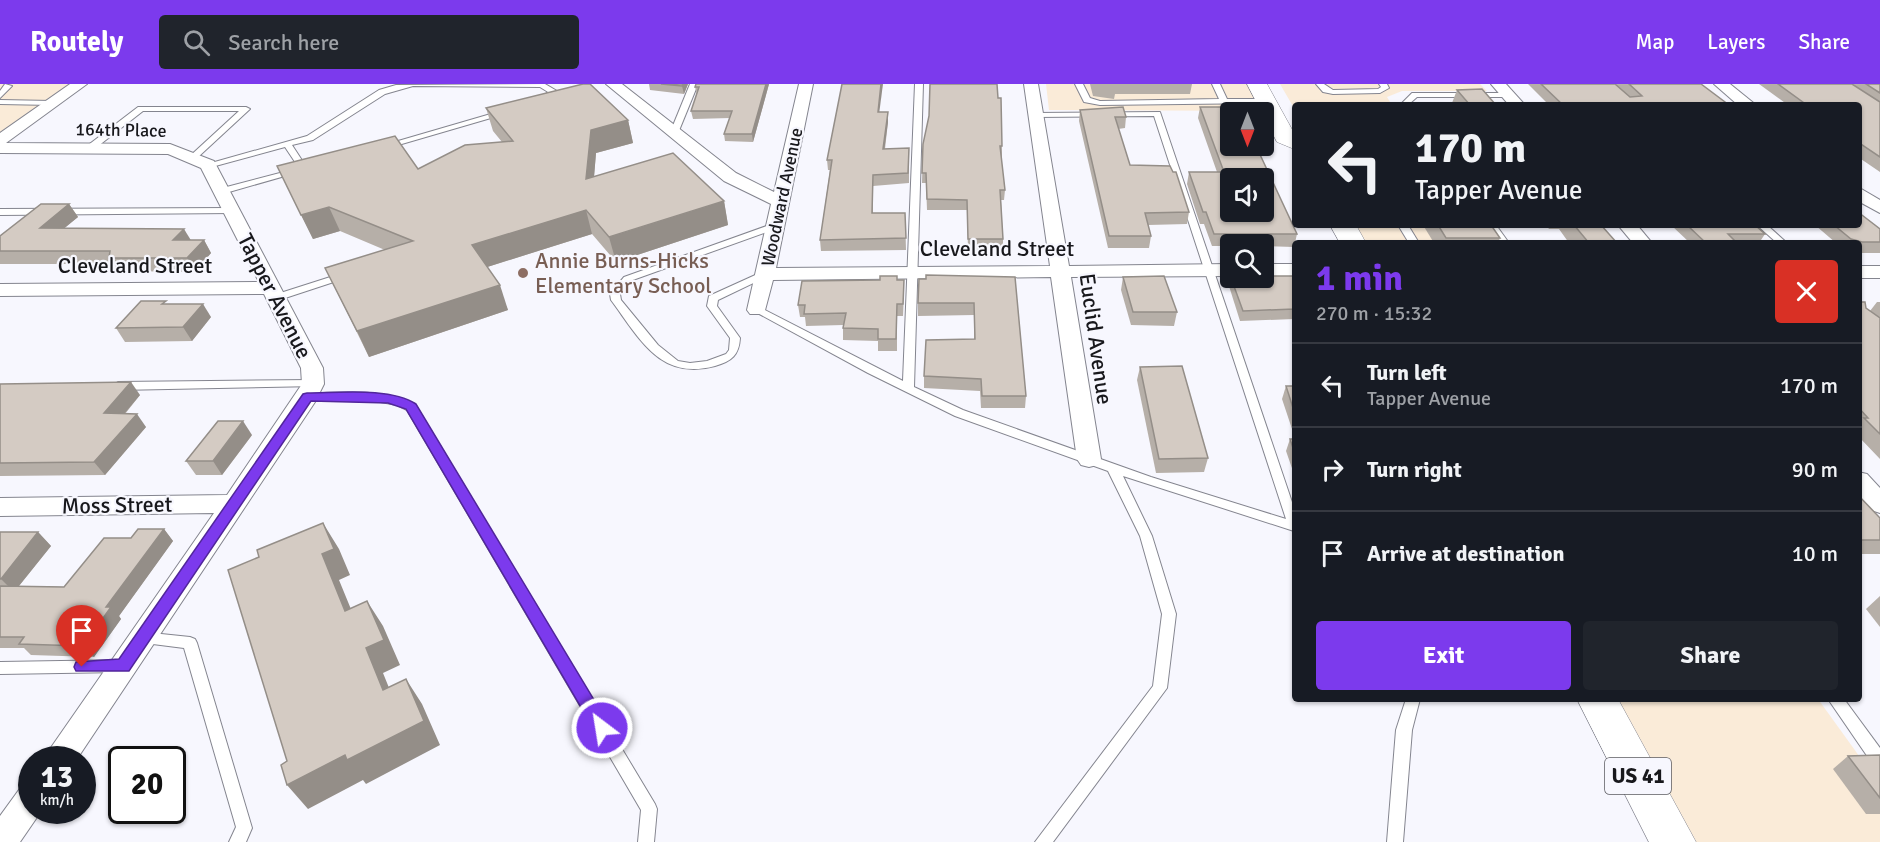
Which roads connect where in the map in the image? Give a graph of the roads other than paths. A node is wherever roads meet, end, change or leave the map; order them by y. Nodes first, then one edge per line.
1 (80, 84) edge
2 (613, 84) edge
3 (694, 84) edge
4 (806, 84) edge
5 (919, 84) edge
6 (1031, 84) edge
7 (1079, 84) edge
8 (1216, 84) edge
9 (1320, 84) edge
10 (1383, 84) edge
11 (1721, 84) edge
12 (8, 86) dead end
13 (1266, 90) edge
14 (1508, 95) edge
15 (0, 96) edge
16 (0, 102) edge
17 (1220, 102) edge
18 (1224, 102) joint
19 (1408, 102) edge
20 (1744, 102) edge
21 (52, 104) junction
22 (527, 107) edge
23 (516, 110) edge
24 (1036, 115) junction
25 (1292, 116) edge
26 (674, 132) junction
27 (0, 140) edge
28 (1292, 141) edge
29 (287, 144) junction
30 (0, 148) edge
31 (90, 148) junction
32 (370, 150) edge
33 (201, 160) junction
34 (315, 165) edge
35 (303, 168) junction
36 (1862, 195) edge
37 (226, 201) junction
38 (780, 202) junction
39 (1880, 208) edge
40 (0, 212) edge
41 (775, 226) junction
42 (1630, 228) edge
43 (1765, 228) edge
44 (1640, 240) edge
45 (1779, 240) edge
46 (1210, 270) junction
47 (1220, 270) edge
48 (1274, 270) edge
49 (1292, 270) edge
50 (357, 271) edge
51 (1062, 272) junction
52 (1862, 272) edge
53 (1880, 272) edge
54 (912, 273) junction
55 (765, 274) junction
56 (0, 290) edge
57 (273, 293) junction
58 (757, 310) joint
59 (104, 386) edge
60 (908, 389) junction
61 (310, 390) junction
62 (1089, 459) junction
63 (1113, 468) junction
64 (1862, 484) edge
65 (234, 504) junction
66 (1880, 504) edge
67 (0, 507) edge
68 (1292, 520) edge
69 (1292, 525) edge
70 (142, 638) junction
71 (123, 666) junction
72 (0, 668) edge
73 (1412, 702) edge
74 (1599, 702) edge
75 (1837, 702) edge
76 (67, 746) edge
77 (1880, 761) edge
78 (18, 818) edge
79 (1, 842) edge
80 (237, 842) edge
81 (646, 842) edge
82 (1043, 842) edge
83 (1395, 842) edge
84 (1673, 842) edge

1 - 21 street
2 - 26 street
3 - 26 lane
4 - 38 street, Woodward Avenue
5 - 54 lane
6 - 24 street, Euclid Avenue
7 - 17 lane
8 - 18 lane
9 - 10 lane
11 - 20 street
12 - 15 lane
13 - 18 lane
13 - 25 main road
13 - 28 main road
14 - 19 lane
16 - 21 lane
21 - 27 street
22 - 29 lane
23 - 32 lane
24 - 46 lane
24 - 51 street, Euclid Avenue
26 - 38 street
29 - 33 lane
29 - 35 lane
30 - 31 street, 164th Place
31 - 33 street, 164th Place
31 - 33 lane
33 - 37 street
34 - 35 lane
35 - 37 lane
36 - 39 street
37 - 40 lane
37 - 57 street, Tapper Avenue
38 - 41 street, Woodward Avenue
41 - 55 street, Woodward Avenue
41 - 55 lane
42 - 44 street
43 - 45 lane
46 - 47 street, Cleveland Street
46 - 51 street, Cleveland Street
46 - 68 lane
48 - 49 street
50 - 57 lane
51 - 54 street, Cleveland Street
51 - 62 street, Euclid Avenue
52 - 53 street
54 - 55 street, Cleveland Street
54 - 60 lane
55 - 58 street, Woodward Avenue
56 - 57 street, Cleveland Street
57 - 61 street, Tapper Avenue
58 - 60 lane
59 - 61 lane
60 - 62 lane
61 - 65 street
61 - 81 lane
62 - 63 lane
63 - 69 lane
63 - 82 lane
64 - 66 street
65 - 67 street, Moss Street
65 - 70 street
70 - 71 street
70 - 80 lane
71 - 72 lane
71 - 76 street
73 - 83 lane
74 - 84 main road, US 41
75 - 77 lane
78 - 79 street

